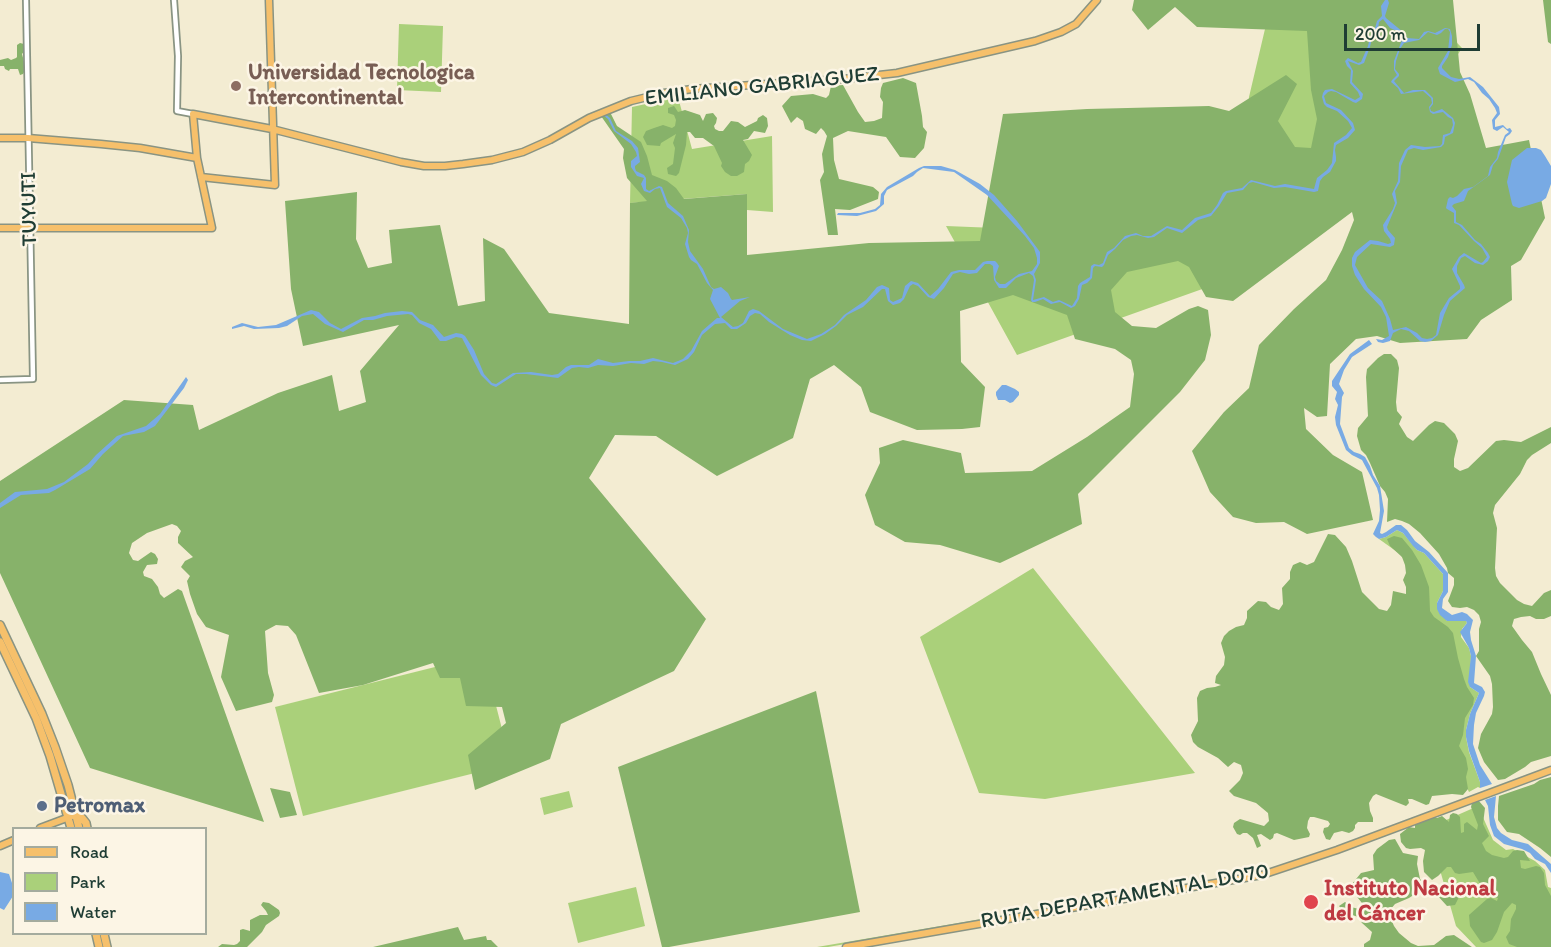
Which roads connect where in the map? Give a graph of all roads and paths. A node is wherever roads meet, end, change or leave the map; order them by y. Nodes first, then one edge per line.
1 (26, 0) edge
2 (174, 0) edge
3 (269, 0) edge
4 (1097, 0) edge
5 (193, 114) junction
6 (272, 129) junction
7 (0, 138) edge
8 (28, 138) junction
9 (197, 158) junction
10 (201, 177) junction
11 (0, 228) edge
12 (30, 228) junction
13 (0, 380) edge
14 (0, 625) edge
15 (0, 642) edge
16 (1551, 770) edge
17 (72, 816) junction
18 (43, 827) edge
19 (71, 827) edge
20 (78, 827) edge
21 (87, 827) edge
22 (846, 947) edge

1 - 8 street, TUYUTI
2 - 5 street, EMILIANO GABRIAGUEZ
3 - 6 main road
4 - 6 main road, EMILIANO GABRIAGUEZ
5 - 6 main road, EMILIANO GABRIAGUEZ
5 - 9 main road
6 - 10 main road
7 - 8 main road
8 - 9 main road
8 - 12 street, TUYUTI
9 - 10 main road
10 - 12 main road
11 - 12 main road
12 - 13 street, TUYUTI
14 - 17 highway
15 - 17 highway
16 - 22 main road, RUTA DEPARTAMENTAL D070
17 - 18 main road
17 - 19 highway
17 - 20 highway
17 - 21 highway

